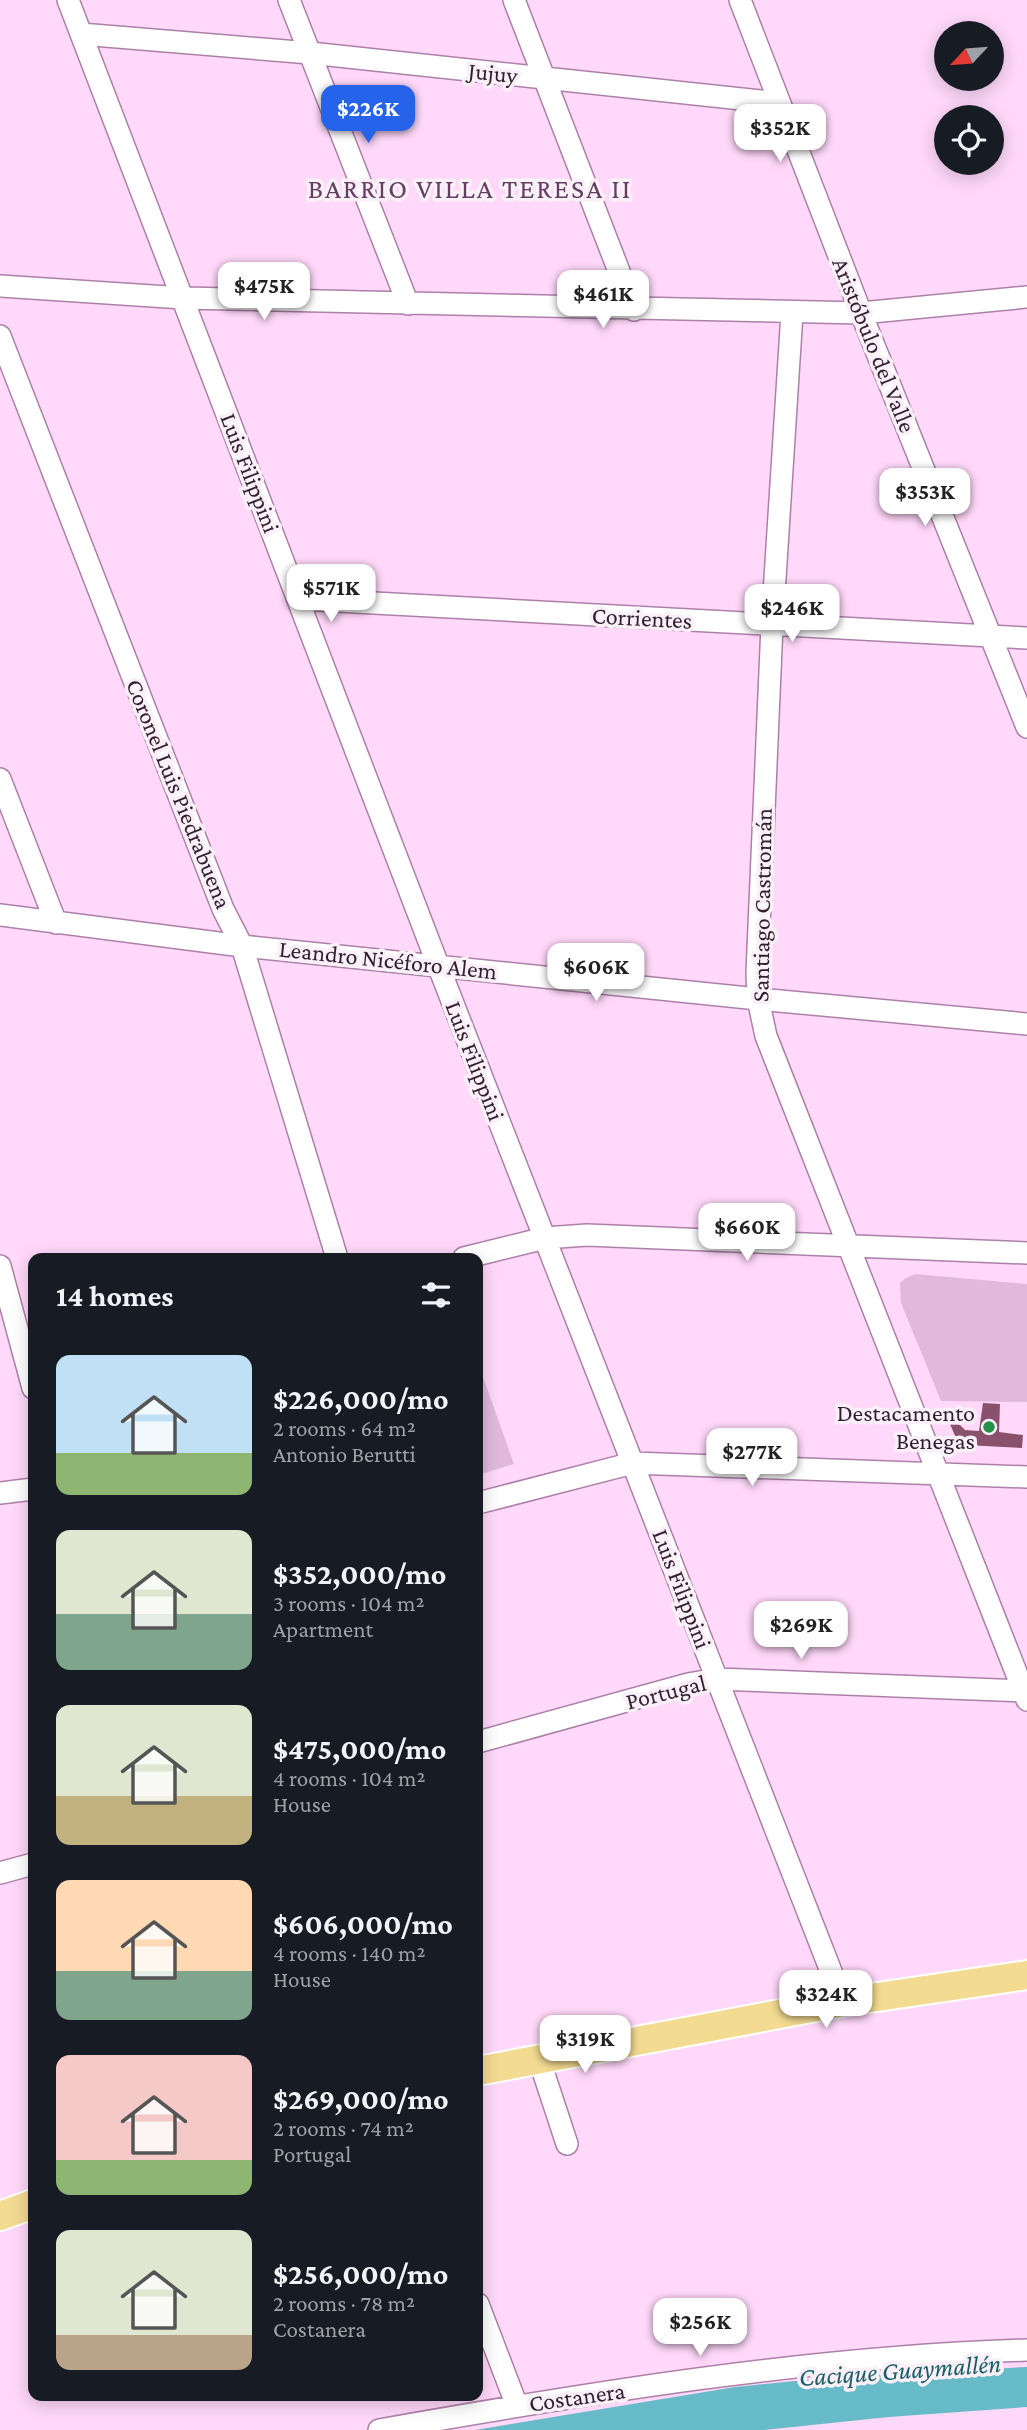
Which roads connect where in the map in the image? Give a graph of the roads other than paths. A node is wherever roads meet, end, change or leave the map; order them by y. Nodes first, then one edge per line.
1 (68, 0) edge
2 (289, 0) edge
3 (514, 0) edge
4 (740, 0) edge
5 (81, 34) junction
6 (310, 53) junction
7 (545, 78) junction
8 (779, 103) junction
9 (0, 286) edge
10 (1027, 297) edge
11 (183, 298) junction
12 (408, 304) junction
13 (634, 310) junction
14 (792, 313) junction
15 (862, 313) junction
16 (0, 336) edge
17 (299, 599) junction
18 (772, 625) junction
19 (991, 636) junction
20 (1027, 638) edge
21 (1027, 727) edge
22 (0, 779) edge
23 (0, 915) edge
24 (56, 923) junction
25 (242, 946) junction
26 (438, 965) junction
27 (758, 999) junction
28 (1027, 1024) edge
29 (545, 1238) junction
30 (850, 1246) junction
31 (335, 1253) edge
32 (483, 1253) edge
33 (1027, 1253) edge
34 (0, 1266) edge
35 (28, 1364) edge
36 (632, 1463) junction
37 (937, 1473) junction
38 (1027, 1477) edge
39 (28, 1490) edge
40 (0, 1493) edge
41 (483, 1502) edge
42 (717, 1679) junction
43 (1026, 1694) edge
44 (483, 1741) edge
45 (28, 1866) edge
46 (0, 1874) edge
47 (1027, 1975) edge
48 (843, 2002) junction
49 (539, 2059) junction
50 (483, 2070) edge
51 (567, 2144) dead end
52 (28, 2206) edge
53 (0, 2216) edge
54 (483, 2317) edge
55 (1027, 2350) edge
56 (517, 2406) junction
57 (379, 2430) edge

1 - 5 street, Luis Filippini
2 - 6 street
3 - 7 street
4 - 8 street, Aristóbulo del Valle
5 - 6 street, Jujuy
5 - 11 street, Luis Filippini
6 - 7 street, Jujuy
6 - 12 street
7 - 8 street, Jujuy
7 - 13 street
8 - 15 street, Aristóbulo del Valle
9 - 11 street
10 - 15 street
11 - 12 street
11 - 17 street, Luis Filippini
12 - 13 street
13 - 14 street
14 - 15 street
14 - 18 street, Santiago Castromán
15 - 19 street, Aristóbulo del Valle
16 - 25 street, Coronel Luis Piedrabuena
17 - 18 street, Corrientes
17 - 26 street, Luis Filippini
18 - 19 street, Corrientes
18 - 27 street, Santiago Castromán
19 - 20 street, Corrientes
19 - 21 street, Aristóbulo del Valle
22 - 24 street
23 - 24 street, Leandro Nicéforo Alem
24 - 25 street, Leandro Nicéforo Alem
25 - 26 street, Leandro Nicéforo Alem
25 - 31 street, Coronel Luis Piedrabuena
26 - 27 street, Leandro Nicéforo Alem
26 - 29 street, Luis Filippini
27 - 28 street, Leandro Nicéforo Alem
27 - 30 street, Santiago Castromán
29 - 30 street
29 - 32 street
29 - 36 street, Luis Filippini
30 - 33 street
30 - 37 street, Santiago Castromán
34 - 35 street
36 - 37 street
36 - 41 street
36 - 42 street, Luis Filippini
37 - 38 street
37 - 43 street, Santiago Castromán
39 - 40 street
42 - 43 street, Portugal
42 - 44 street, Portugal
42 - 48 street, Luis Filippini
45 - 46 street
47 - 48 main road
48 - 49 main road
49 - 50 main road
49 - 51 street
52 - 53 main road
54 - 56 street
55 - 56 street, Costanera
56 - 57 street, Costanera

